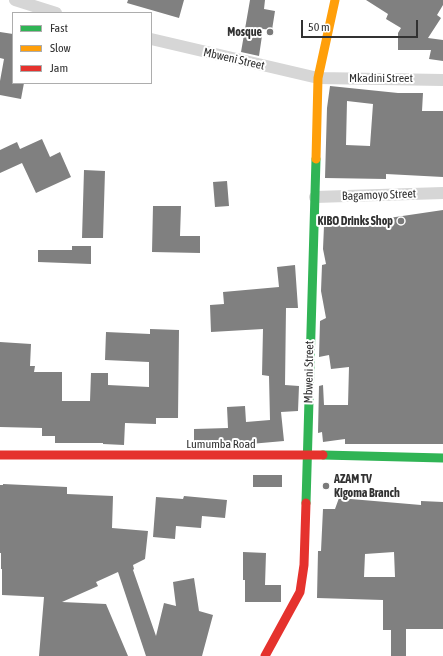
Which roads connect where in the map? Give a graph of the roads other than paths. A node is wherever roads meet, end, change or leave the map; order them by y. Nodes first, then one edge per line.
1 (15, 0) edge
2 (335, 0) edge
3 (53, 12) edge
4 (152, 39) edge
5 (318, 78) junction
6 (443, 80) edge
7 (443, 193) edge
8 (315, 197) junction
9 (0, 455) edge
10 (308, 455) junction
11 (443, 458) edge
12 (265, 656) edge

1 - 3 street
2 - 5 street, Mbweni Street
4 - 5 street, Mbweni Street
5 - 6 street, Mkadini Street
5 - 8 street, Mbweni Street
7 - 8 street, Bagamoyo Street
8 - 10 street, Mbweni Street
9 - 10 street, Lumumba Road
10 - 11 street, Lumumba Road
10 - 12 street, Mbweni Street

